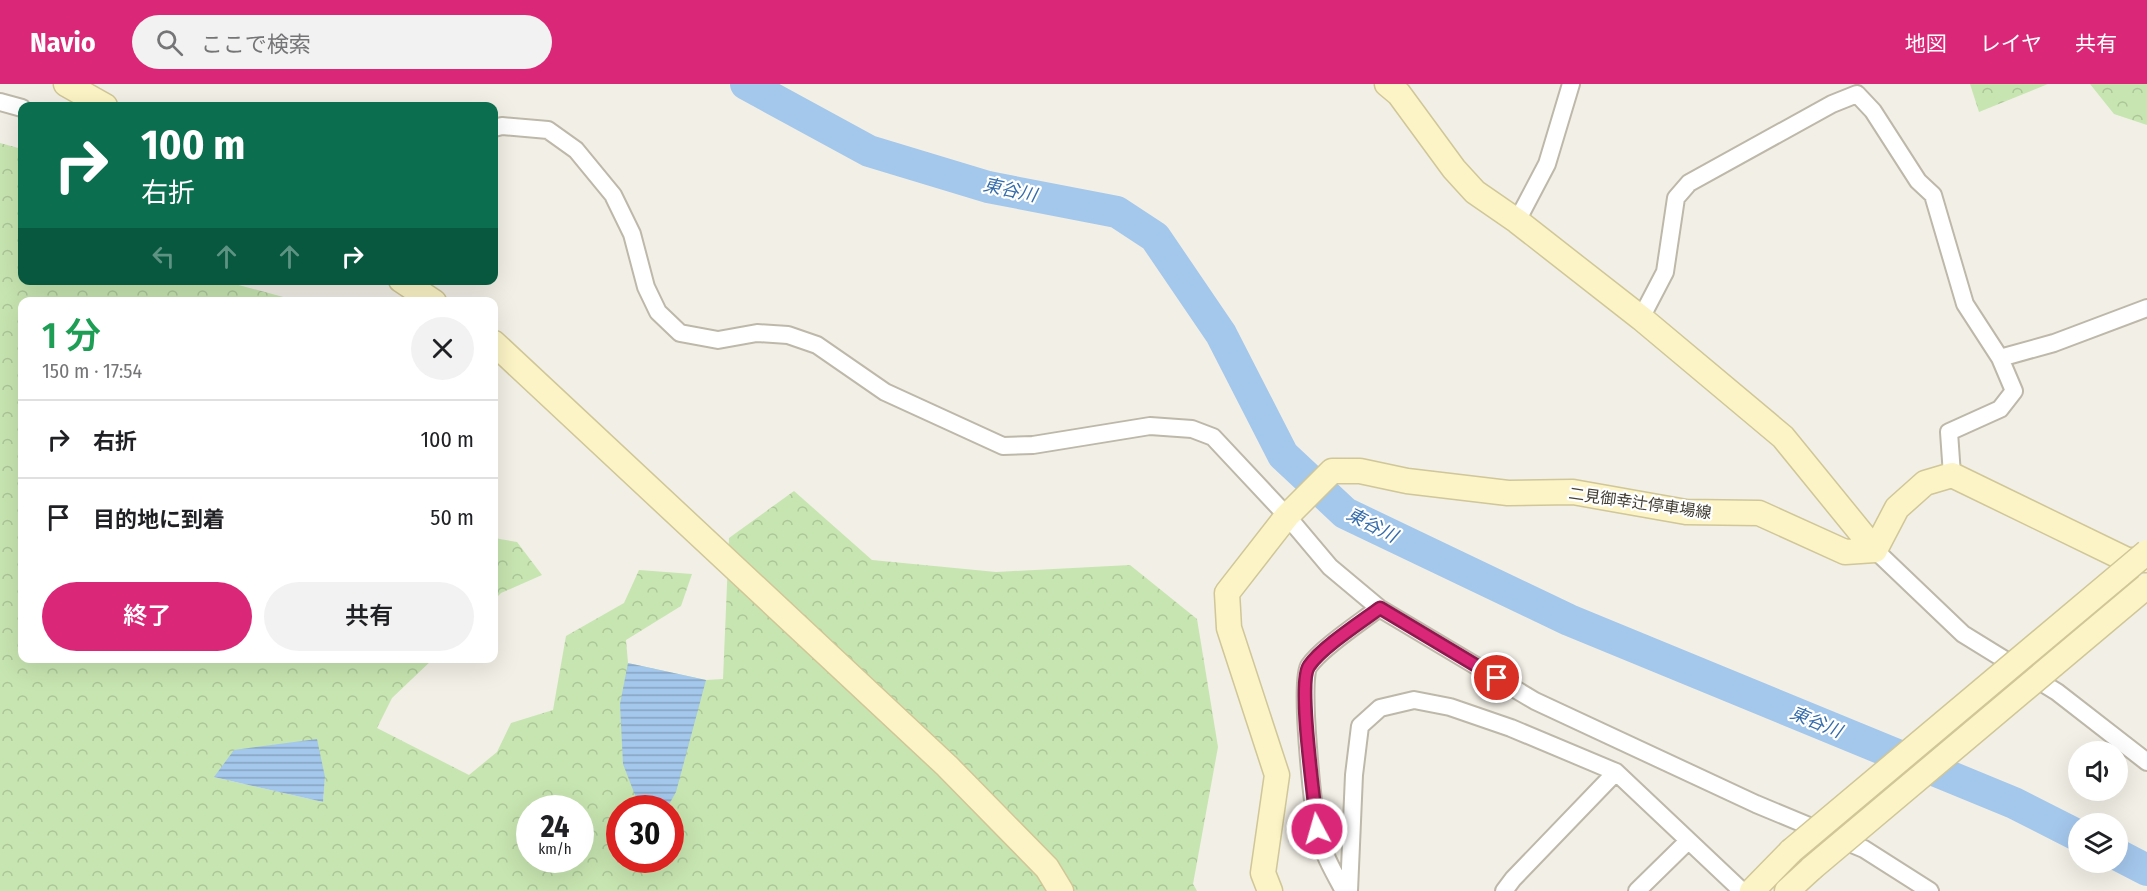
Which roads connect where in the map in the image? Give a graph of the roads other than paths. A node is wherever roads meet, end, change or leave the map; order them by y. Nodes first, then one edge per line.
1 (66, 84) edge
2 (1387, 84) edge
3 (1571, 84) edge
4 (0, 102) edge
5 (98, 102) edge
6 (18, 107) edge
7 (498, 127) edge
8 (1517, 221) junction
9 (408, 285) edge
10 (426, 297) edge
11 (2147, 308) edge
12 (1641, 318) junction
13 (498, 347) edge
14 (2000, 358) junction
15 (1952, 475) junction
16 (1287, 516) junction
17 (1875, 550) junction
18 (2147, 552) edge
19 (2147, 560) edge
20 (2147, 586) edge
21 (1380, 608) junction
22 (2147, 762) edge
23 (1616, 772) junction
24 (1688, 841) junction
25 (1061, 891) edge
26 (1270, 891) edge
27 (1344, 891) edge
28 (1349, 891) edge
29 (1504, 891) edge
30 (1637, 891) edge
31 (1742, 891) edge
32 (1752, 891) edge
33 (1787, 891) edge
34 (1930, 891) edge

1 - 5 street
2 - 8 street
3 - 8 street
4 - 6 street
7 - 16 street
8 - 12 street
9 - 10 street
11 - 14 street
12 - 14 street
12 - 17 street
13 - 25 street
14 - 15 street
15 - 17 street
15 - 19 street
16 - 17 street, 二見御幸辻停車場線
16 - 21 street
16 - 26 street, 二見御幸辻停車場線
17 - 22 street
18 - 32 street, bridge
20 - 33 street, bridge
21 - 27 street
21 - 34 street
23 - 24 street
23 - 28 street
23 - 29 street
24 - 30 street
24 - 31 street

